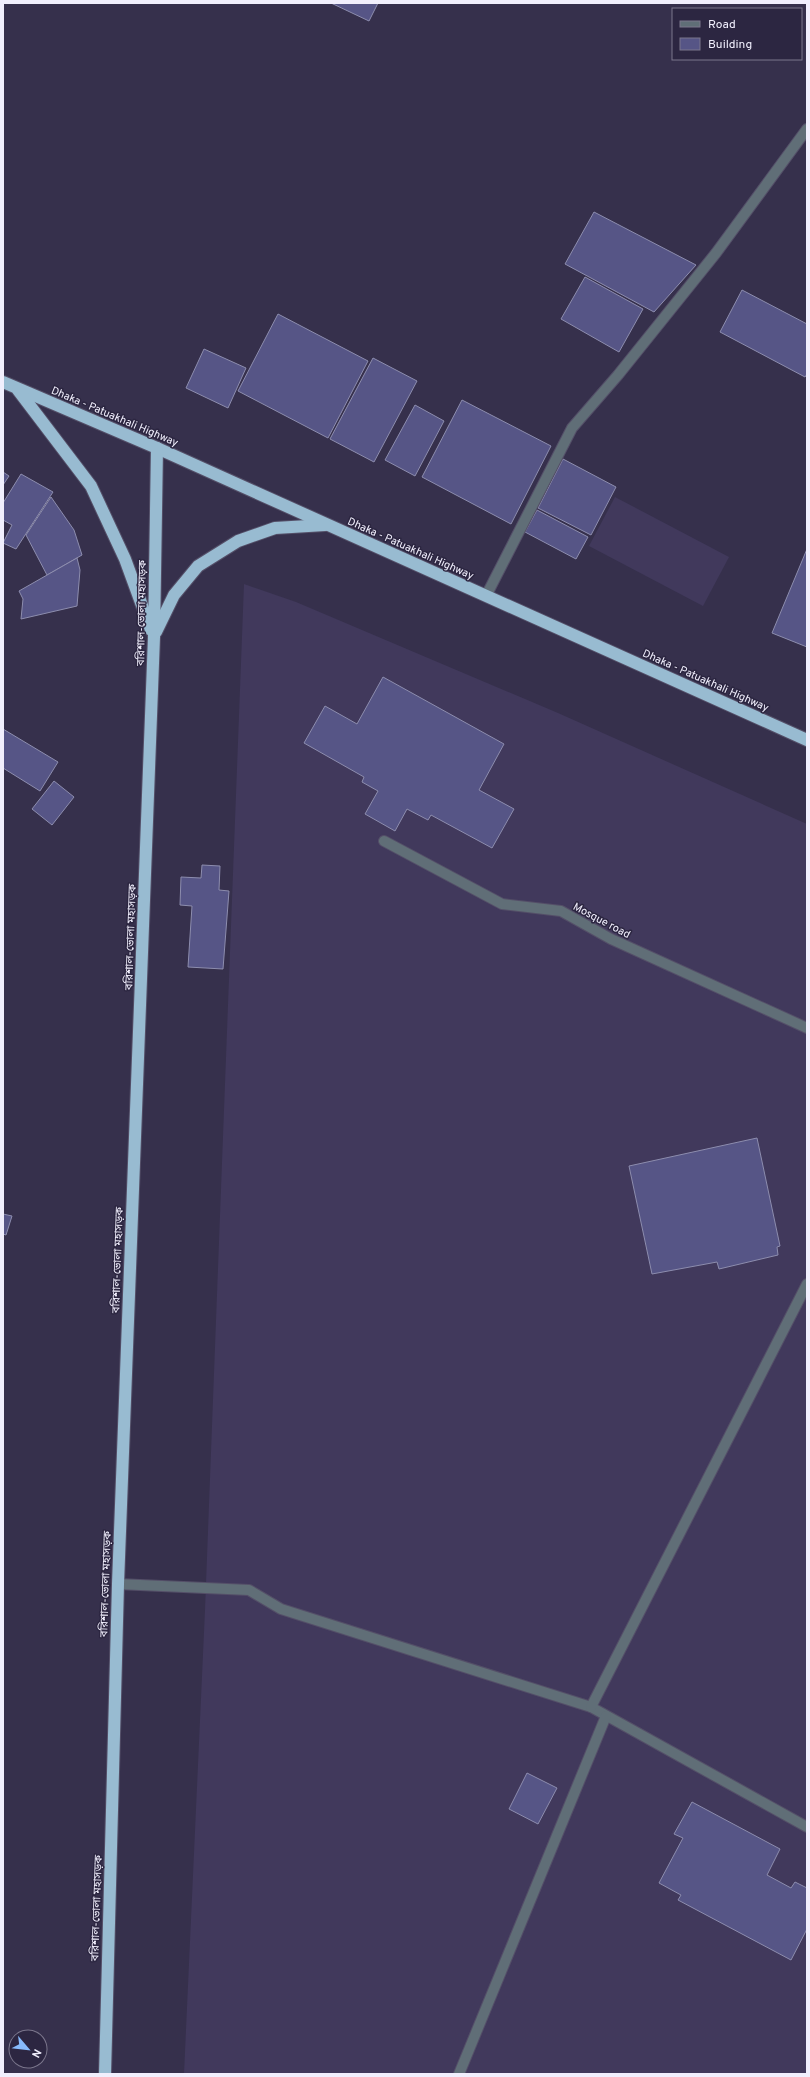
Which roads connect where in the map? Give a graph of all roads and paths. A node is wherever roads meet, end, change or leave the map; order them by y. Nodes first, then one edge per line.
1 (807, 129) edge
2 (3, 382) edge
3 (18, 389) junction
4 (157, 448) junction
5 (327, 525) junction
6 (486, 596) junction
7 (154, 637) junction
8 (807, 740) edge
9 (384, 841) dead end
10 (807, 1028) edge
11 (807, 1284) edge
12 (118, 1584) junction
13 (590, 1707) junction
14 (606, 1716) junction
15 (807, 1827) edge
16 (105, 2074) edge
17 (459, 2074) edge

1 - 6 street
2 - 3 highway, Dhaka - Patuakhali Highway
3 - 4 highway, Dhaka - Patuakhali Highway
3 - 7 highway
4 - 5 highway, Dhaka - Patuakhali Highway
4 - 7 highway, বরিশাল-ভোলা মহাসড়ক
5 - 6 highway, Dhaka - Patuakhali Highway
5 - 7 highway
6 - 8 highway, Dhaka - Patuakhali Highway
7 - 12 highway, বরিশাল-ভোলা মহাসড়ক
9 - 10 street, Mosque road
11 - 13 street
12 - 13 street
12 - 16 highway, বরিশাল-ভোলা মহাসড়ক
13 - 14 street
14 - 15 street
14 - 17 street

